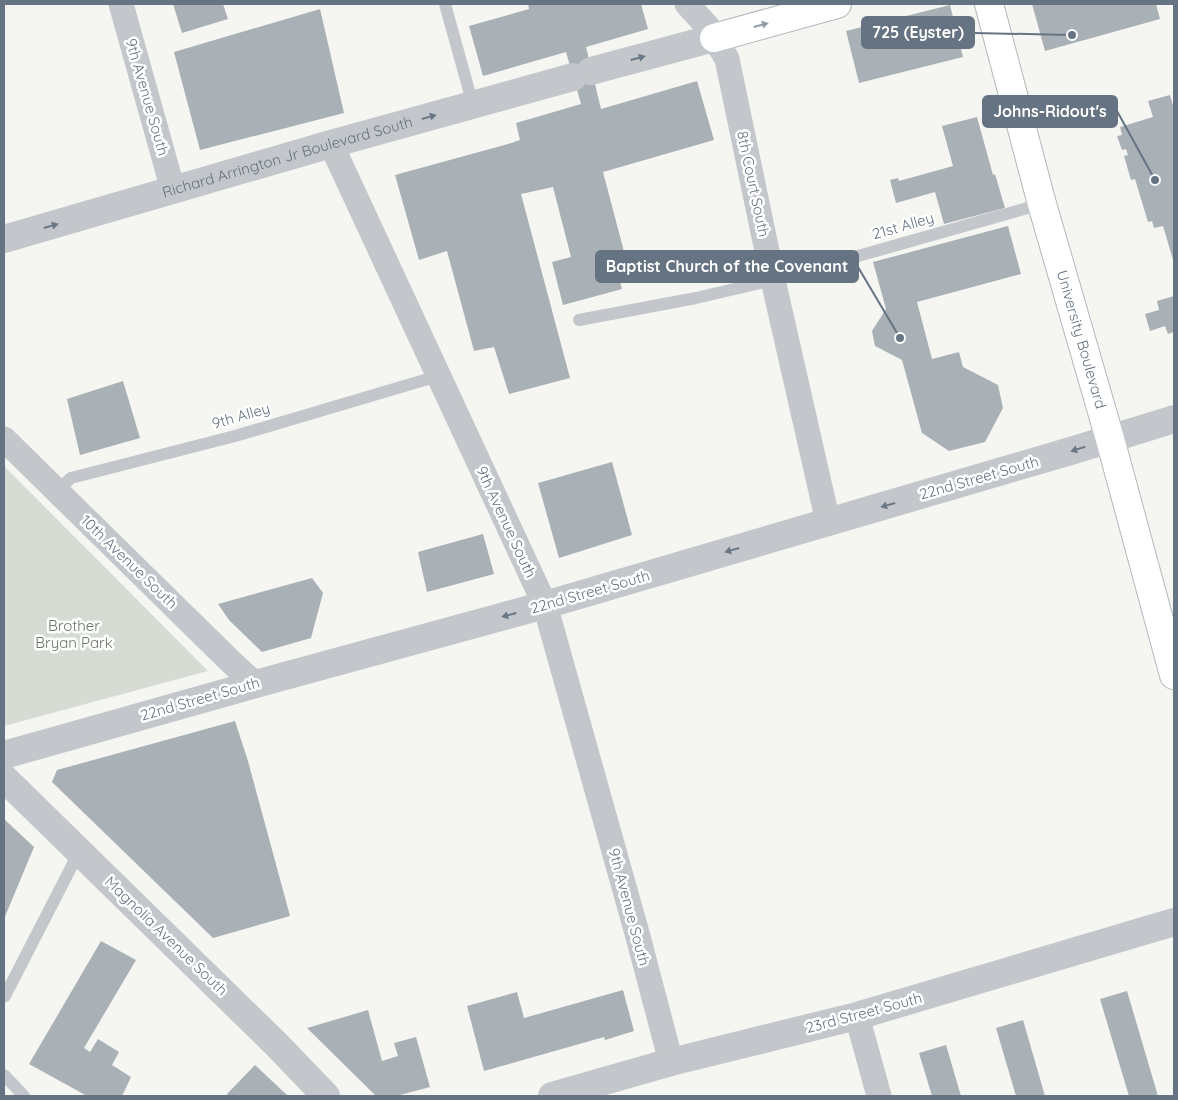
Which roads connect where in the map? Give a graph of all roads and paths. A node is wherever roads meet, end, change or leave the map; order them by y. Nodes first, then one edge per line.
1 (121, 4) edge
2 (445, 4) edge
3 (687, 4) edge
4 (989, 4) edge
5 (827, 5) edge
6 (714, 38) junction
7 (473, 104) junction
8 (331, 144) junction
9 (173, 190) junction
10 (1042, 204) junction
11 (4, 240) edge
12 (773, 280) junction
13 (579, 320) dead end
14 (438, 376) junction
15 (1174, 419) edge
16 (4, 439) edge
17 (1110, 439) junction
18 (57, 492) junction
19 (828, 522) junction
20 (545, 605) junction
21 (1174, 675) edge
22 (256, 684) junction
23 (4, 755) edge
24 (4, 778) edge
25 (80, 852) junction
26 (1174, 922) edge
27 (4, 996) edge
28 (857, 1016) junction
29 (671, 1062) junction
30 (4, 1075) edge
31 (24, 1096) edge
32 (326, 1096) edge
33 (552, 1096) edge
34 (879, 1096) edge

1 - 9 street, 9th Avenue South
2 - 7 lane
3 - 6 street, 8th Court South
4 - 10 main road, University Boulevard
6 -> 5 main road, Richard Arrington Jr Boulevard South
7 -> 6 street, Richard Arrington Jr Boulevard South
6 - 12 street, 8th Court South
8 -> 7 street, Richard Arrington Jr Boulevard South
8 - 9 street, Richard Arrington Jr Boulevard South
8 - 14 street, 9th Avenue South
11 -> 9 street, Richard Arrington Jr Boulevard South
10 - 12 lane, 21st Alley
10 - 17 main road, University Boulevard
12 - 13 lane, 21st Alley
12 - 19 street, 8th Court South
14 - 18 lane, 9th Alley
14 - 20 street, 9th Avenue South
15 - 17 street, 22nd Street South
16 - 18 street, 10th Avenue South
17 -> 19 street, 22nd Street South
17 - 21 main road, University Boulevard
18 - 22 street, 10th Avenue South
19 -> 20 street, 22nd Street South
20 -> 22 street, 22nd Street South
20 - 29 street, 9th Avenue South
22 - 23 street, 22nd Street South
24 - 25 street, Magnolia Avenue South
25 - 27 lane
25 - 32 street, Magnolia Avenue South
26 - 28 street, 23rd Street South
28 - 29 street, 23rd Street South
28 - 34 street
29 - 33 street, 23rd Street South
30 - 31 lane

